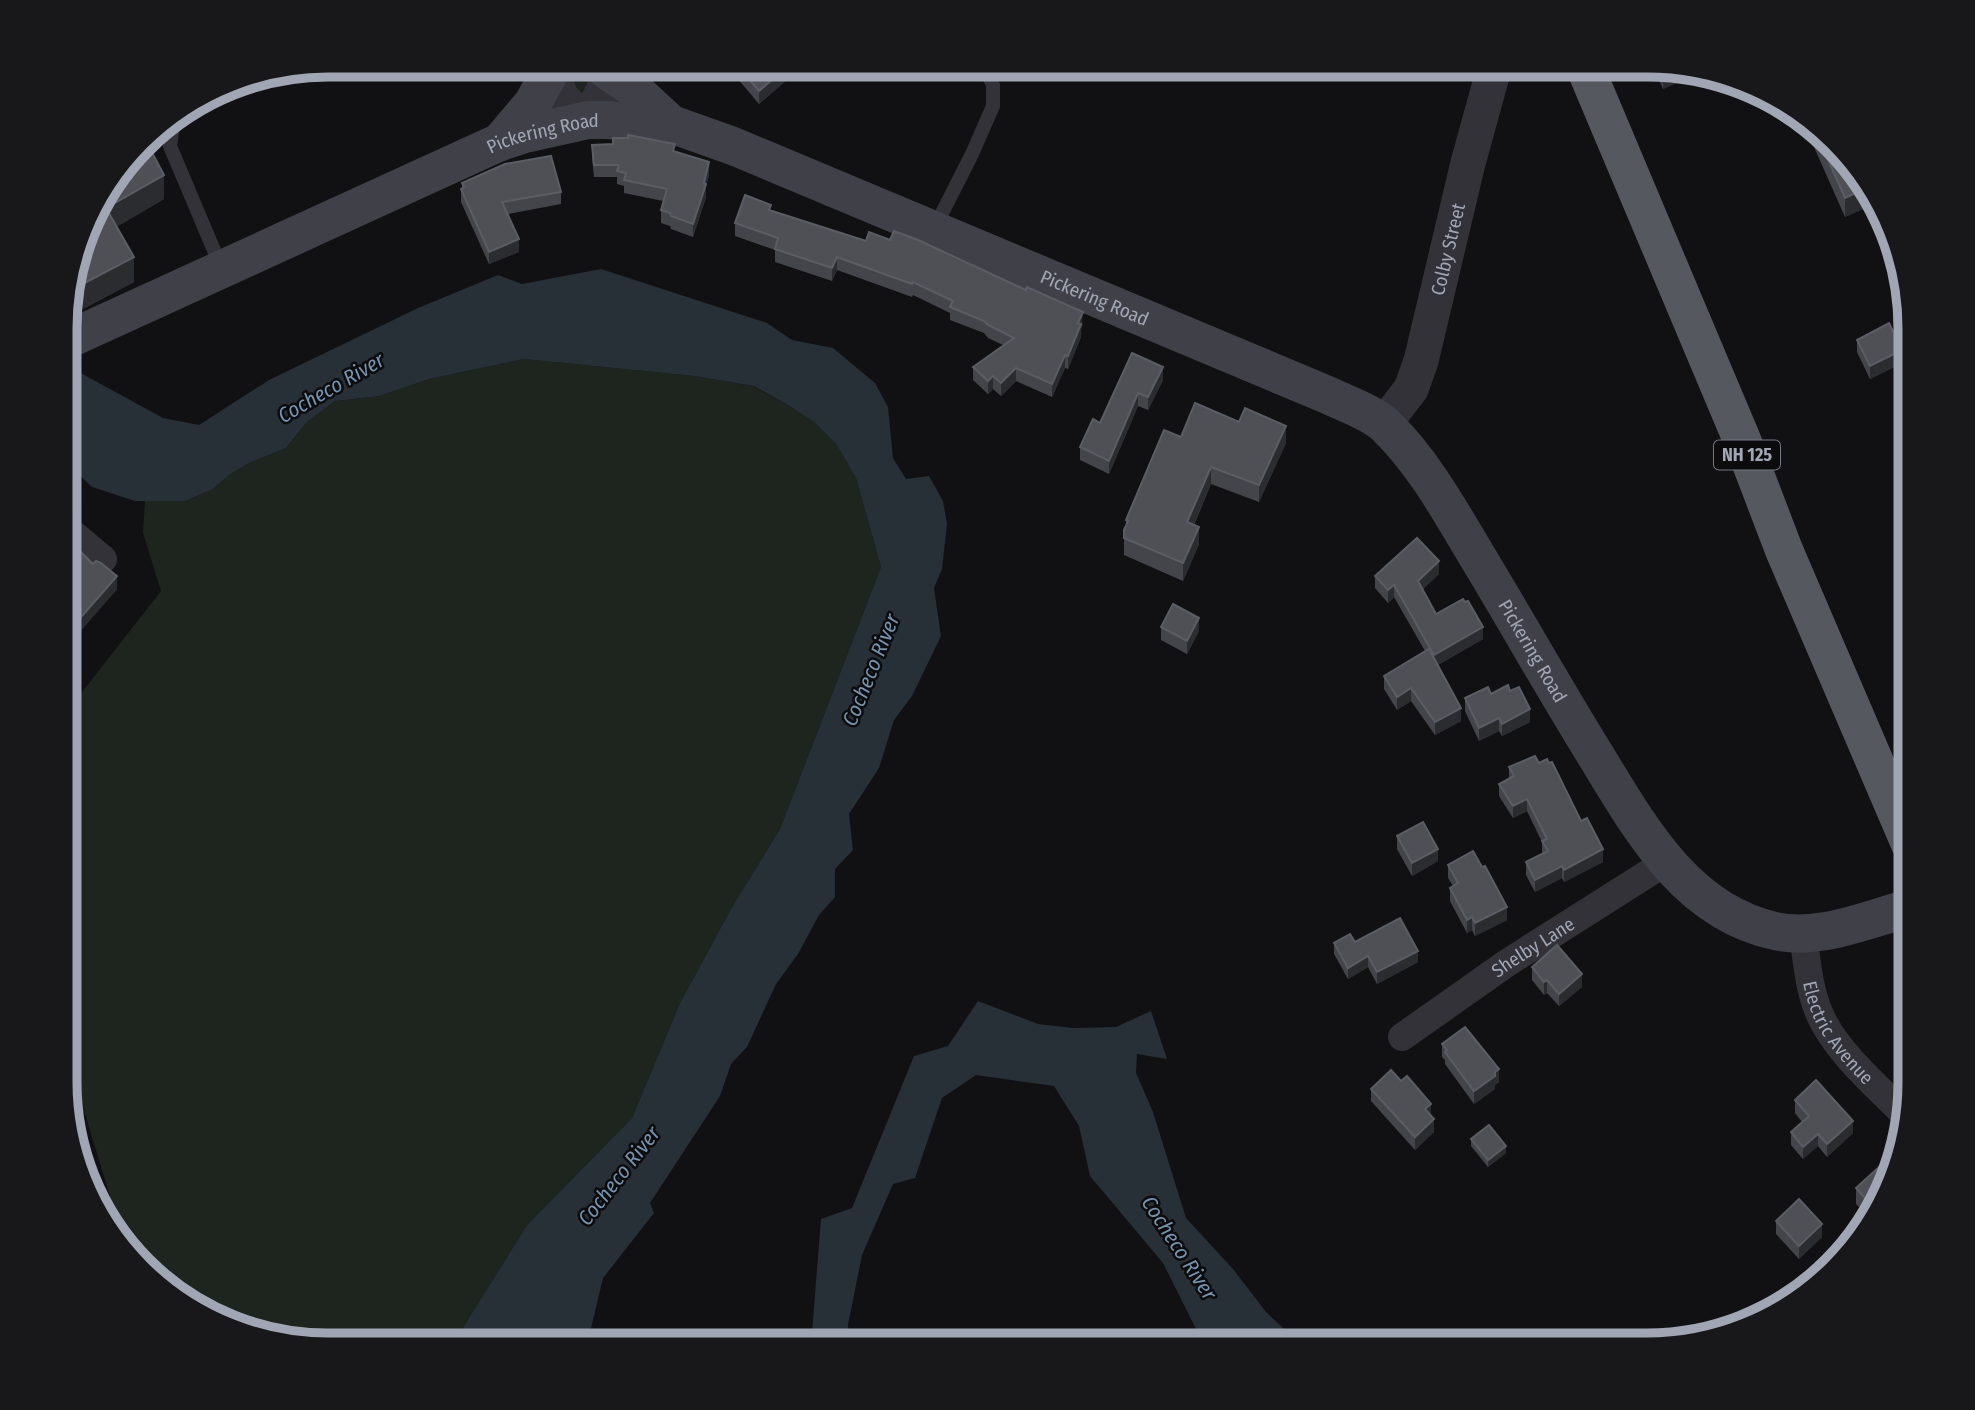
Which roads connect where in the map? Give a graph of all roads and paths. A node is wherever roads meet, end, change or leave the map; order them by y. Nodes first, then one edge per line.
1 (547, 77) edge
2 (555, 77) edge
3 (604, 77) edge
4 (616, 77) edge
5 (989, 77) edge
6 (1491, 77) edge
7 (1589, 77) edge
8 (588, 120) junction
9 (671, 124) junction
10 (172, 131) edge
11 (500, 142) junction
12 (933, 230) junction
13 (222, 270) junction
14 (77, 335) edge
15 (1384, 424) junction
16 (77, 537) edge
17 (103, 559) dead end
18 (1898, 816) edge
19 (1666, 862) junction
20 (1898, 911) edge
21 (1803, 933) junction
22 (1402, 1037) dead end
23 (1897, 1106) edge

1 - 11 main road
2 - 8 street
3 - 8 street
4 - 9 main road
5 - 12 lane
6 - 15 street, Colby Street
7 - 18 highway, NH 125
8 - 9 main road, Pickering Road
8 - 11 main road, Pickering Road
9 - 12 main road, Pickering Road
10 - 13 lane
11 - 13 main road, Pickering Road
12 - 15 main road, Pickering Road
13 - 14 main road, Pickering Road
15 - 19 main road, Pickering Road
16 - 17 street
19 - 21 main road, Pickering Road
19 - 22 street, Shelby Lane
20 - 21 main road, Pickering Road
21 - 23 street, Electric Avenue

